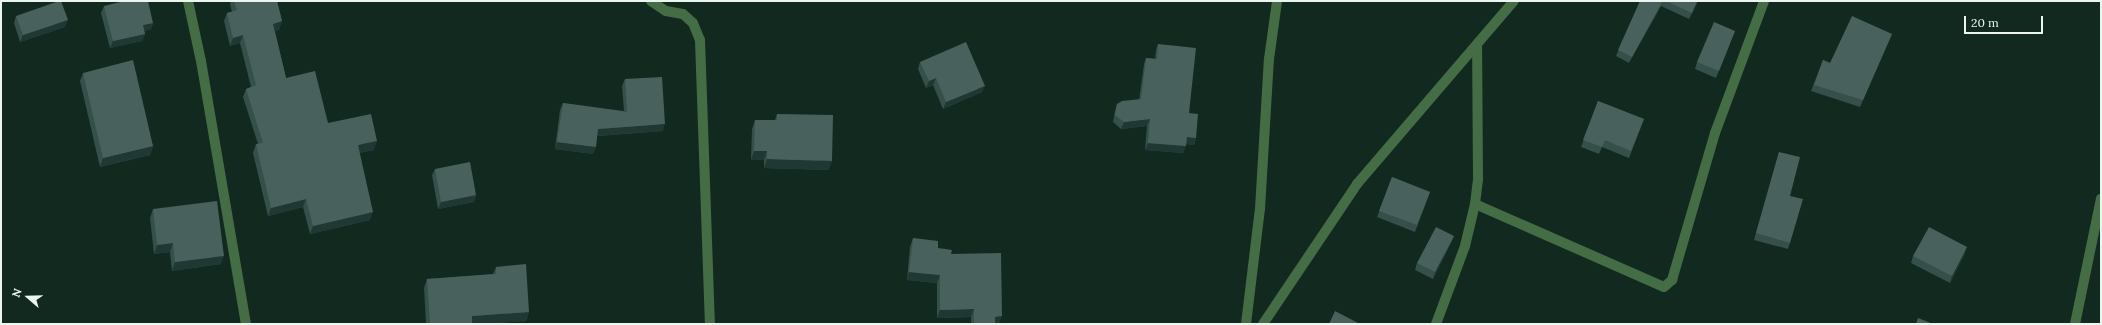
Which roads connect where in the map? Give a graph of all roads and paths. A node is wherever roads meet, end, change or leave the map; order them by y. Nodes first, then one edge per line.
1 (188, 1) edge
2 (651, 1) edge
3 (1277, 1) edge
4 (1514, 1) edge
5 (1764, 1) edge
6 (1477, 46) junction
7 (2101, 199) edge
8 (1475, 204) junction
9 (1265, 321) edge
10 (246, 324) edge
11 (710, 324) edge
12 (1246, 324) edge
13 (1256, 324) edge
14 (1436, 324) edge
15 (2075, 324) edge

1 - 10 street
2 - 11 street
3 - 12 street
4 - 6 street
5 - 8 street
6 - 8 street
6 - 9 street
7 - 15 street
8 - 14 street
9 - 13 street

